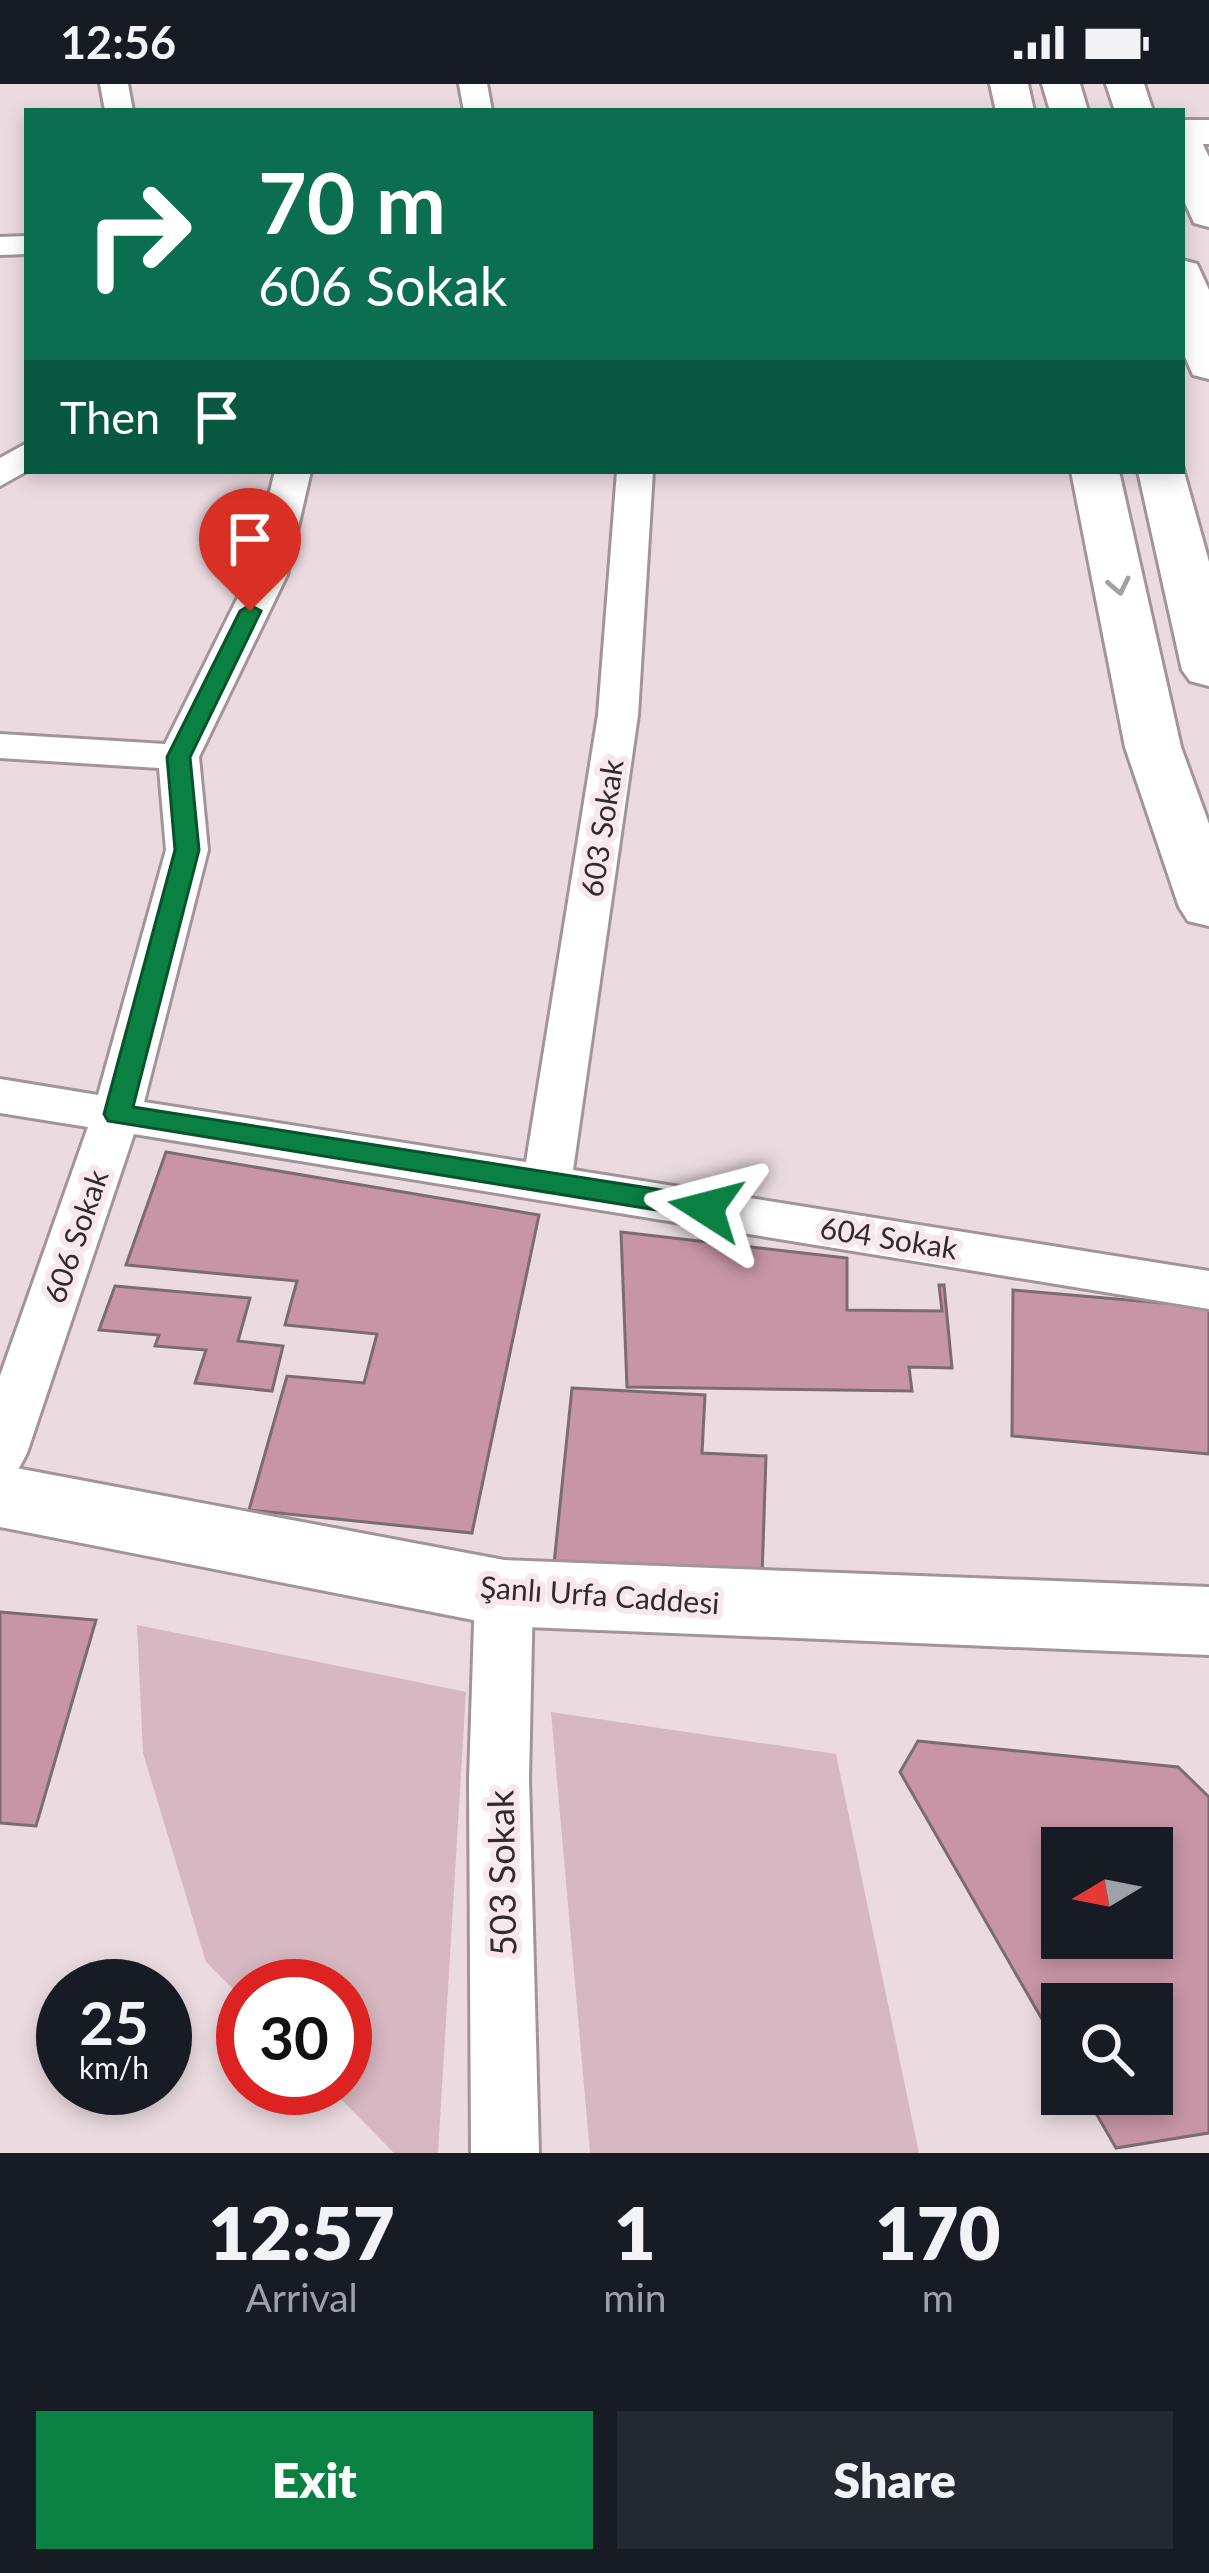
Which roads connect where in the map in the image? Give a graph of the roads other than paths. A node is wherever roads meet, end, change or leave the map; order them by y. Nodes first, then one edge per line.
1 (1185, 144) edge
2 (1209, 214) edge
3 (1185, 284) edge
4 (1209, 365) edge
5 (24, 456) edge
6 (292, 474) edge
7 (634, 474) edge
8 (1096, 474) edge
9 (1163, 474) edge
10 (0, 475) edge
11 (1209, 670) edge
12 (0, 746) edge
13 (178, 757) junction
14 (1209, 907) edge
15 (0, 1096) edge
16 (118, 1114) junction
17 (548, 1182) junction
18 (1209, 1290) edge
19 (0, 1454) edge
20 (0, 1496) edge
21 (504, 1593) junction
22 (1209, 1621) edge
23 (506, 2153) edge

1 - 2 main road
3 - 4 main road
5 - 10 street
6 - 13 street
7 - 17 street, 603 Sokak
8 -> 14 main road
9 - 11 main road
12 - 13 street
13 - 16 street, 606 Sokak
15 - 16 street, 604 Sokak
16 - 17 street, 604 Sokak
16 - 19 street, 606 Sokak
17 - 18 street, 604 Sokak
20 - 21 main road, Şanlı Urfa Caddesi
21 - 22 main road, Şanlı Urfa Caddesi
21 - 23 street, 503 Sokak

